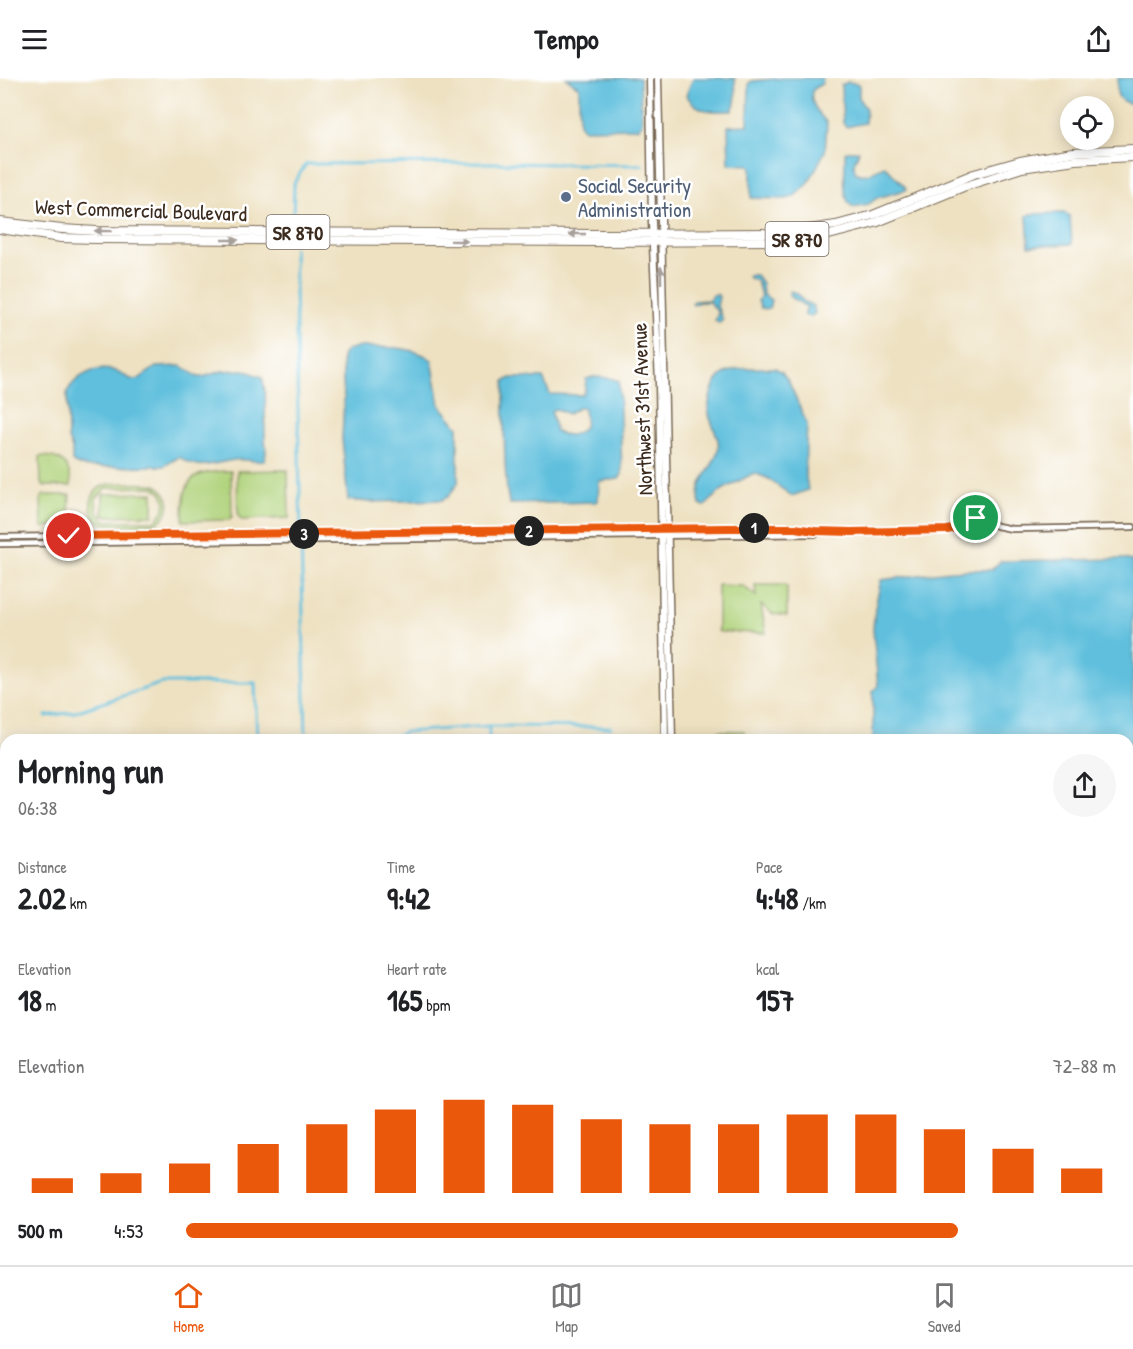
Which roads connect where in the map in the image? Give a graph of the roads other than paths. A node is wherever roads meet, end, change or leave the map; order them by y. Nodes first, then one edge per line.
1 (650, 78) edge
2 (658, 78) edge
3 (1130, 149) edge
4 (1133, 157) edge
5 (1082, 159) junction
6 (0, 222) edge
7 (0, 230) edge
8 (393, 232) junction
9 (656, 237) junction
10 (340, 240) junction
11 (974, 519) junction
12 (983, 519) junction
13 (960, 527) junction
14 (1002, 527) junction
15 (1133, 527) edge
16 (975, 529) junction
17 (983, 529) junction
18 (607, 530) junction
19 (665, 532) junction
20 (327, 534) junction
21 (0, 537) edge
22 (608, 537) junction
23 (327, 540) junction
24 (0, 544) edge
25 (665, 734) edge
26 (672, 734) edge

1 - 9 main road, Northwest 31st Avenue
2 - 9 main road, Northwest 31st Avenue
3 - 5 highway
3 - 9 highway, West Commercial Boulevard / SR 870
4 - 5 highway, West Commercial Boulevard / SR 870
5 - 9 highway, West Commercial Boulevard / SR 870
8 -> 6 highway, West Commercial Boulevard / SR 870
7 -> 10 highway, West Commercial Boulevard / SR 870
9 -> 8 highway, West Commercial Boulevard / SR 870
8 - 10 highway
10 -> 9 highway, West Commercial Boulevard / SR 870
9 - 19 main road, Northwest 31st Avenue
11 - 12 street
11 - 13 street
11 - 16 street
12 - 14 street
12 - 17 street
13 - 16 street
13 - 19 street
14 - 15 street
14 - 17 street
16 - 17 street
18 - 19 street
18 - 20 street
18 - 22 street
19 - 22 street
19 - 25 main road, Northwest 31st Avenue
19 - 26 main road, Northwest 31st Avenue
20 - 21 street
20 - 23 street
22 - 23 street
23 - 24 street

